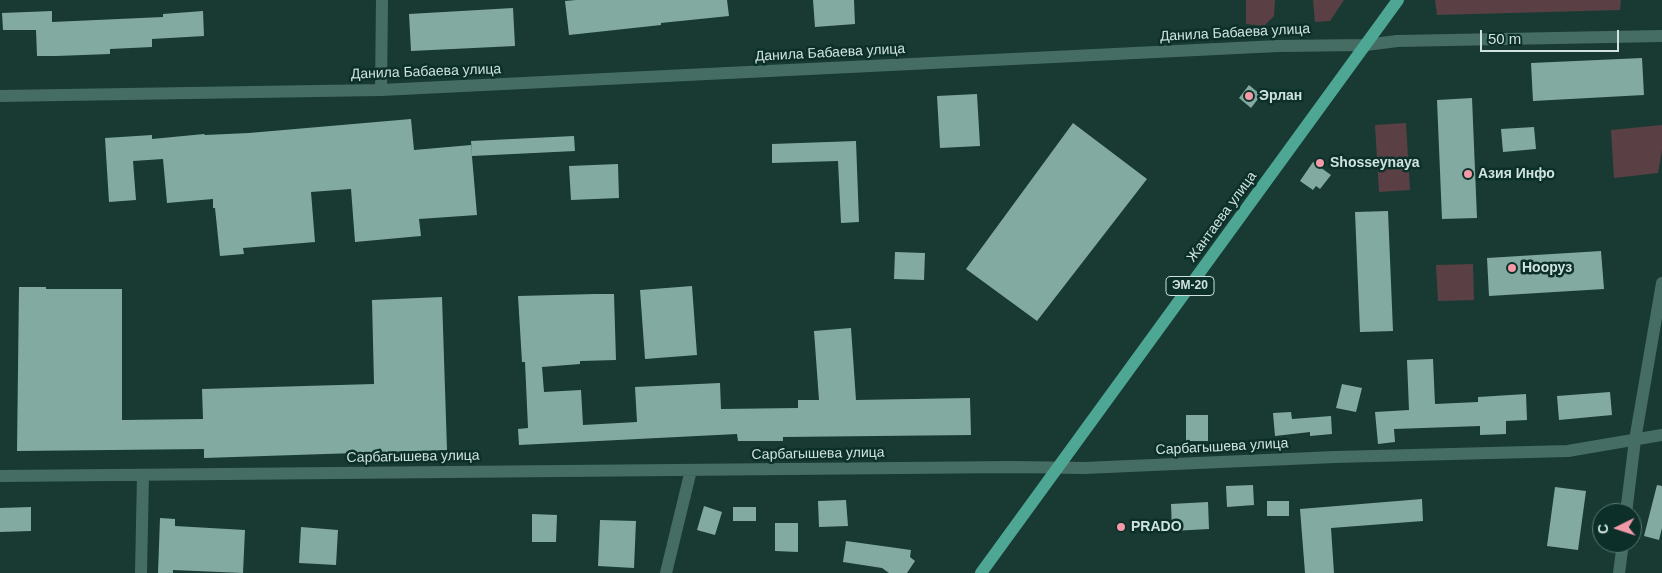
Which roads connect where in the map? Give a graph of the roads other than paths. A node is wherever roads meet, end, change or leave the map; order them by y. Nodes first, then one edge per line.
1 (382, 0) edge
2 (1398, 0) edge
3 (1662, 36) edge
4 (1366, 45) junction
5 (381, 90) junction
6 (0, 96) edge
7 (1662, 283) edge
8 (1662, 435) edge
9 (1635, 440) junction
10 (1057, 468) junction
11 (691, 470) junction
12 (143, 475) junction
13 (0, 476) edge
14 (1627, 503) edge
15 (1622, 553) edge
16 (141, 573) edge
17 (666, 573) edge
18 (981, 573) edge
19 (1619, 573) edge

1 - 5 street
2 - 4 main road, Жантаева улица / ЭМ-20
3 - 4 street, Данила Бабаева улица
4 - 5 street, Данила Бабаева улица
4 - 10 main road, Жантаева улица / ЭМ-20
5 - 6 street, Данила Бабаева улица
7 - 9 street
8 - 9 street, Сарбагышева улица
9 - 10 street, Сарбагышева улица
9 - 14 street
10 - 11 street, Сарбагышева улица
10 - 18 main road, Жантаева улица / ЭМ-20
11 - 12 street, Сарбагышева улица
11 - 17 street
12 - 13 street, Сарбагышева улица
12 - 16 street
15 - 19 street

